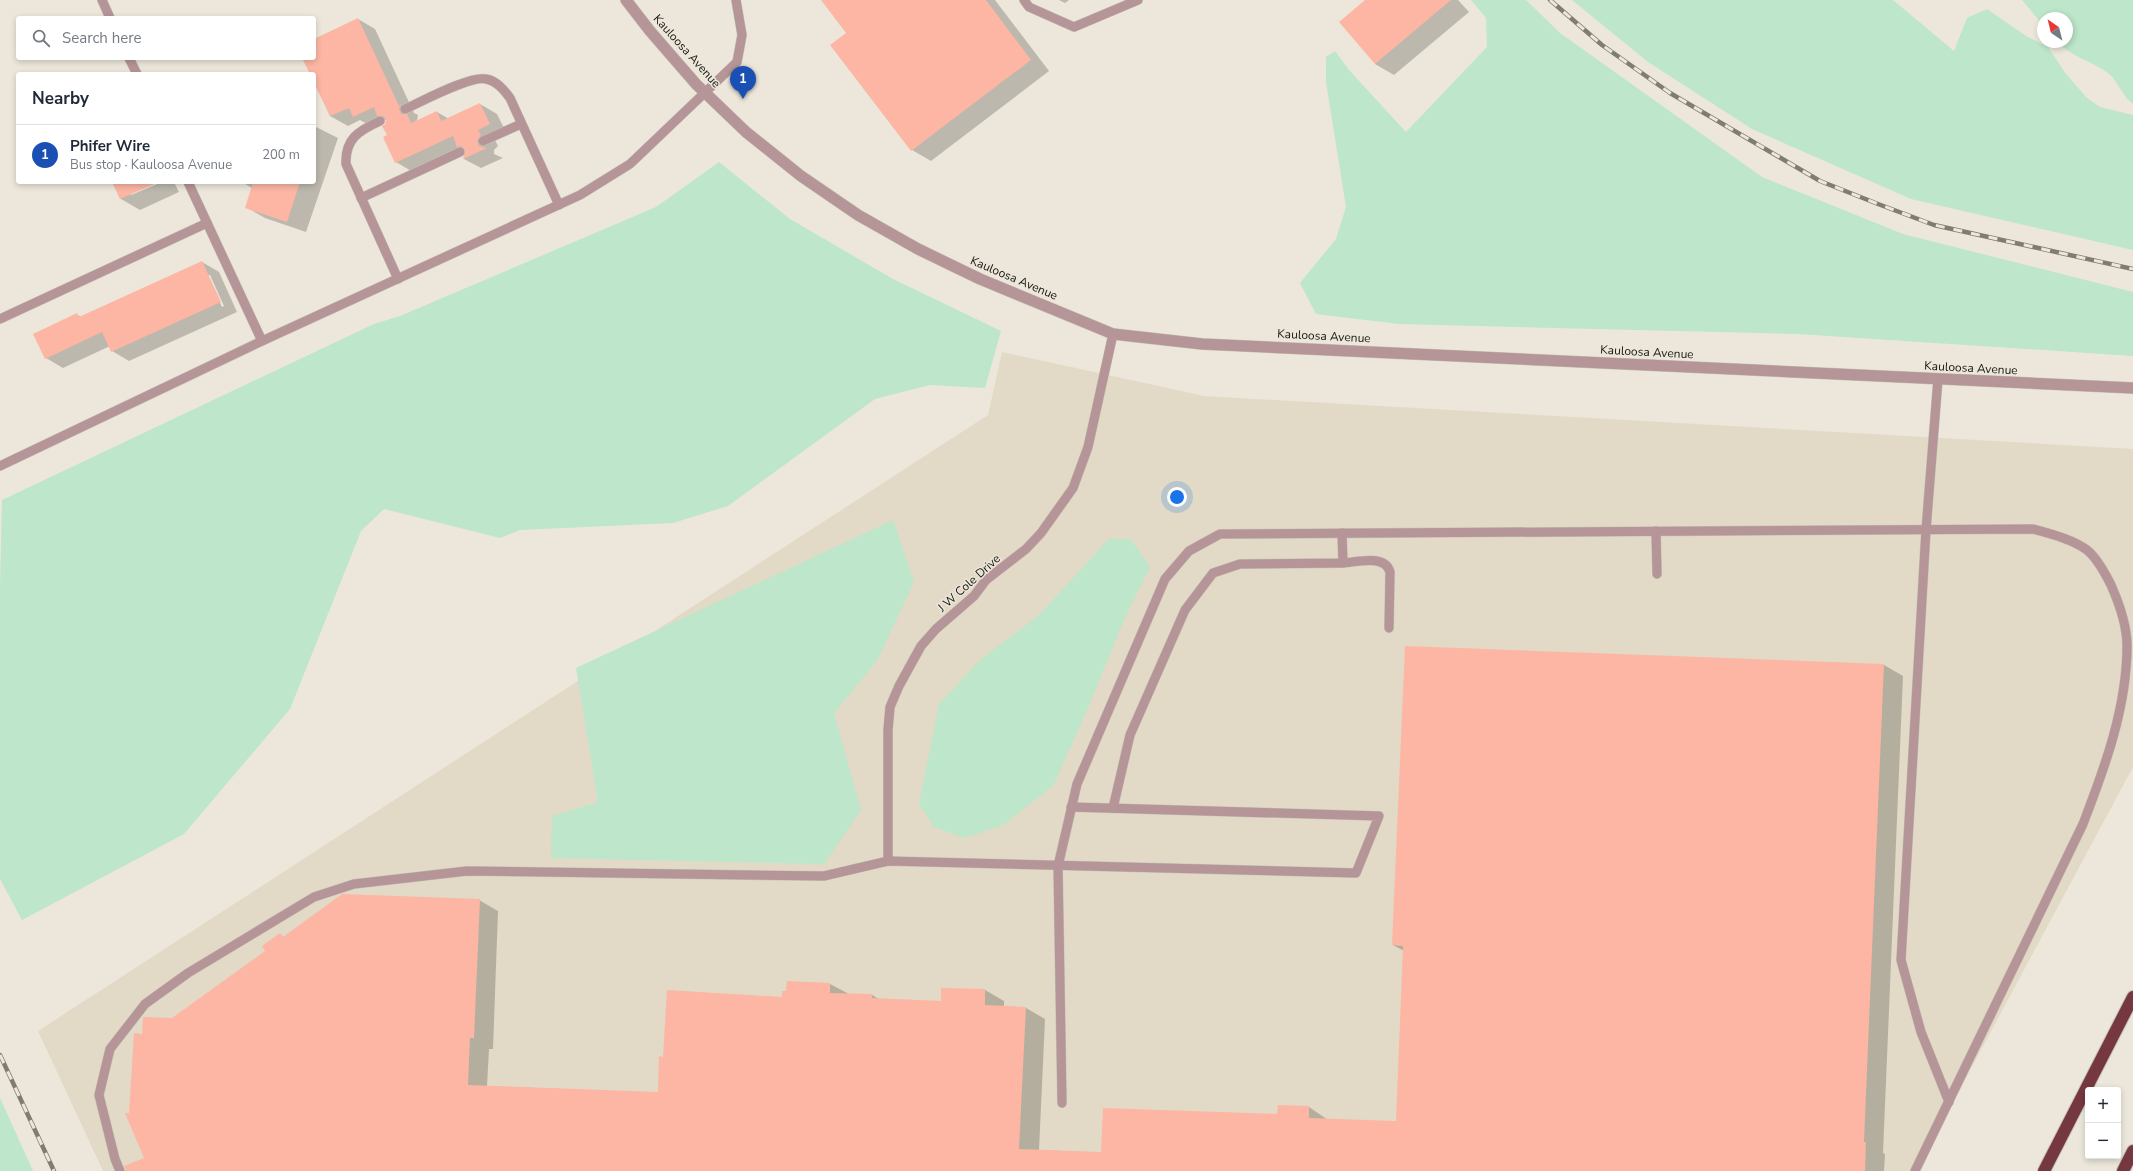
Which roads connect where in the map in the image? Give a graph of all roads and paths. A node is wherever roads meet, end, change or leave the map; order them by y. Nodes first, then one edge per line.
1 (102, 0) edge
2 (626, 0) edge
3 (736, 0) edge
4 (1024, 0) edge
5 (1138, 0) edge
6 (109, 16) edge
7 (130, 60) edge
8 (136, 72) edge
9 (706, 93) junction
10 (405, 110) dead end
11 (380, 121) dead end
12 (521, 124) junction
13 (483, 141) dead end
14 (460, 152) dead end
15 (189, 184) edge
16 (361, 198) junction
17 (559, 205) junction
18 (207, 223) junction
19 (398, 279) junction
20 (0, 319) edge
21 (1113, 334) junction
22 (262, 341) junction
23 (1938, 379) junction
24 (2133, 388) edge
25 (0, 466) edge
26 (1926, 530) junction
27 (1656, 531) junction
28 (1342, 533) junction
29 (1343, 562) junction
30 (1657, 574) dead end
31 (1388, 628) dead end
32 (1071, 807) junction
33 (1113, 808) junction
34 (888, 861) junction
35 (1058, 866) junction
36 (2133, 997) edge
37 (1949, 1102) junction
38 (1062, 1103) dead end
39 (2133, 1151) edge
40 (120, 1171) edge
41 (1915, 1171) edge
42 (2044, 1171) edge
43 (2123, 1171) edge

1 - 6 lane
2 - 9 street, Kauloosa Avenue
3 - 9 lane
4 - 5 lane
7 - 8 lane
9 - 17 lane
9 - 21 street, Kauloosa Avenue
10 - 12 lane
11 - 16 lane
12 - 13 lane
12 - 17 lane
14 - 16 lane
15 - 18 lane
16 - 19 lane
17 - 19 lane
18 - 20 lane
18 - 22 lane
19 - 22 lane
21 - 23 street, Kauloosa Avenue
21 - 34 lane, J W Cole Drive
22 - 25 lane
23 - 24 street, Kauloosa Avenue
23 - 26 lane
26 - 27 lane
26 - 37 lane
26 - 37 lane
27 - 28 lane
27 - 30 lane
28 - 29 lane
28 - 32 lane
29 - 31 lane
29 - 33 lane
32 - 33 lane
32 - 35 lane
33 - 35 lane
34 - 35 lane
34 - 40 lane
35 - 38 lane
36 - 42 highway
37 - 41 lane
39 - 43 highway

